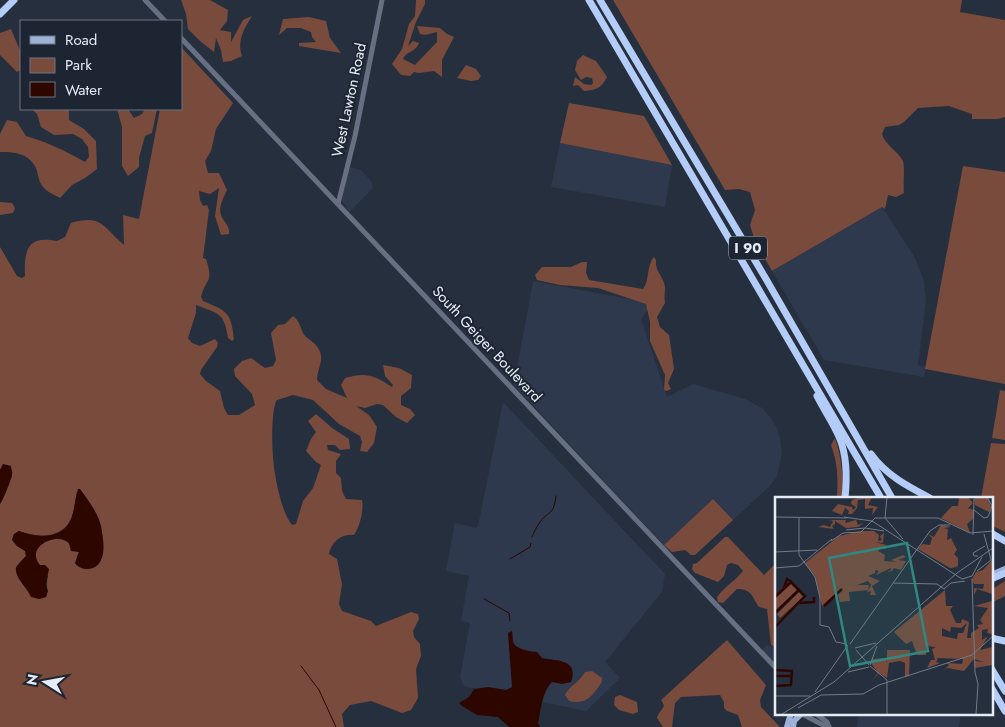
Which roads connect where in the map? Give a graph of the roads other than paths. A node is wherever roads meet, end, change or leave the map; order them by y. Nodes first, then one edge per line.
1 (14, 0) edge
2 (145, 0) edge
3 (382, 0) edge
4 (589, 0) edge
5 (600, 0) edge
6 (0, 14) edge
7 (164, 20) edge
8 (182, 39) edge
9 (338, 204) junction
10 (801, 359) junction
11 (855, 435) junction
12 (846, 497) edge
13 (880, 497) edge
14 (891, 497) edge
15 (928, 497) edge
16 (992, 534) edge
17 (1005, 541) edge
18 (1005, 569) edge
19 (993, 576) edge
20 (992, 638) edge
21 (1005, 641) edge
22 (775, 667) edge
23 (992, 670) edge
24 (992, 689) edge
25 (1005, 691) edge
26 (992, 698) edge
27 (1005, 711) edge
28 (791, 714) edge
29 (801, 714) edge
30 (816, 714) edge
31 (1005, 716) edge
32 (788, 727) edge
33 (793, 727) edge
34 (829, 727) edge

1 - 6 highway
2 - 7 street
3 - 9 street, West Lawton Road
4 - 10 highway, I 90
5 - 11 highway, I 90
8 - 9 street, South Geiger Boulevard
9 - 22 street, South Geiger Boulevard
10 - 12 highway
10 - 13 highway, I 90
11 - 14 highway, I 90
11 - 15 highway
16 - 17 highway
18 - 19 highway
20 - 21 highway
23 - 25 highway
24 - 27 highway
26 - 31 highway
28 - 32 main road
29 - 33 main road
29 - 34 street
30 - 34 street

